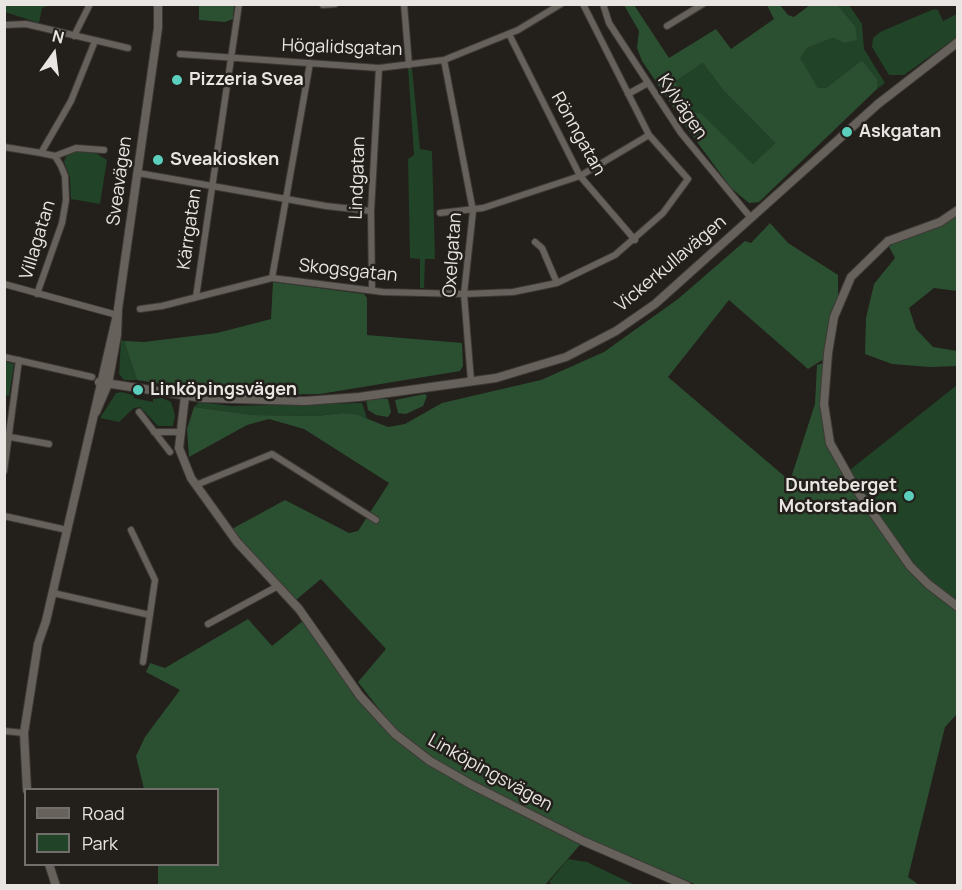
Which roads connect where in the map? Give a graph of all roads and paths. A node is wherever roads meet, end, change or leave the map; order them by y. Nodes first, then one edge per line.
1 (90, 4) edge
2 (152, 4) edge
3 (158, 4) edge
4 (239, 4) edge
5 (335, 4) edge
6 (404, 4) edge
7 (561, 4) edge
8 (583, 4) edge
9 (603, 4) edge
10 (704, 4) edge
11 (323, 6) edge
12 (4, 25) edge
13 (667, 27) dead end
14 (509, 34) junction
15 (74, 36) junction
16 (95, 41) junction
17 (957, 42) edge
18 (128, 48) dead end
19 (154, 51) junction
20 (180, 54) dead end
21 (230, 58) junction
22 (444, 60) junction
23 (310, 63) junction
24 (409, 65) junction
25 (378, 68) junction
26 (648, 83) junction
27 (628, 94) junction
28 (649, 135) junction
29 (4, 147) edge
30 (104, 150) dead end
31 (41, 153) junction
32 (55, 156) junction
33 (138, 172) junction
34 (580, 176) junction
35 (212, 186) junction
36 (286, 199) junction
37 (957, 210) edge
38 (371, 211) junction
39 (473, 211) junction
40 (440, 213) dead end
41 (751, 218) junction
42 (635, 240) junction
43 (535, 242) dead end
44 (272, 278) junction
45 (557, 283) junction
46 (4, 284) edge
47 (372, 290) junction
48 (37, 294) junction
49 (465, 294) junction
50 (196, 297) junction
51 (140, 309) dead end
52 (117, 315) junction
53 (4, 357) edge
54 (19, 360) junction
55 (100, 381) junction
56 (471, 381) junction
57 (185, 396) junction
58 (139, 412) dead end
59 (154, 432) junction
60 (179, 432) junction
61 (10, 437) junction
62 (49, 444) dead end
63 (170, 452) dead end
64 (4, 471) edge
65 (196, 485) junction
66 (4, 516) edge
67 (376, 520) dead end
68 (67, 530) junction
69 (131, 530) dead end
70 (278, 586) junction
71 (53, 592) junction
72 (957, 607) edge
73 (150, 615) junction
74 (208, 624) dead end
75 (143, 662) dead end
76 (4, 731) edge
77 (24, 733) junction
78 (27, 788) edge
79 (50, 866) edge
80 (56, 885) edge
81 (687, 885) edge

1 - 15 street
2 - 19 main road, Sveavägen
3 - 19 main road, Sveavägen
4 - 21 street, Kärrgatan
5 - 11 street
6 - 24 street
7 - 14 street, Högalidsgatan
8 - 27 street
9 - 26 street, Kylvägen
10 - 13 street
12 - 15 street
14 - 22 street, Högalidsgatan
14 - 34 street, Rönngatan
15 - 16 street
16 - 18 street
16 - 31 street
17 - 41 main road, Vickerkullavägen
19 - 33 main road, Sveavägen
20 - 21 street, Högalidsgatan
21 - 23 street, Högalidsgatan
21 - 35 street, Kärrgatan
22 - 24 street, Högalidsgatan
22 - 39 street, Oxelgatan
23 - 25 street, Högalidsgatan
23 - 36 street
24 - 25 street, Högalidsgatan
25 - 38 street, Lindgatan
26 - 27 street
26 - 41 street, Kylvägen
27 - 28 street
28 - 34 street
28 - 42 street, Skogsgatan
29 - 31 street
30 - 32 street
31 - 32 street
32 - 48 street, Villagatan
33 - 35 street
33 - 52 main road, Sveavägen
34 - 39 street
34 - 42 street, Rönngatan
35 - 36 street
35 - 50 street, Kärrgatan
36 - 38 street
36 - 44 street
37 - 72 main road
38 - 47 street, Lindgatan
39 - 40 street
39 - 49 street, Oxelgatan
41 - 56 main road, Vickerkullavägen
42 - 45 street, Skogsgatan
43 - 45 street
44 - 47 street, Skogsgatan
44 - 50 street, Skogsgatan
45 - 49 street, Skogsgatan
46 - 48 street
47 - 49 street, Skogsgatan
48 - 52 street
49 - 56 street, Oxelgatan
50 - 51 street, Skogsgatan
52 - 55 main road, Sveavägen
53 - 54 street
54 - 55 street
54 - 61 street
55 - 57 main road, Vickerkullavägen
55 - 68 main road, Sveavägen
56 - 57 main road, Vickerkullavägen
57 - 60 main road, Linköpingsvägen
58 - 59 street
59 - 60 street
59 - 63 street
60 - 65 main road, Linköpingsvägen
61 - 62 street
61 - 64 street
65 - 67 street
65 - 70 main road, Linköpingsvägen
66 - 68 street
68 - 71 main road, Sveavägen
69 - 73 street
70 - 74 street
70 - 81 main road, Linköpingsvägen
71 - 73 street
71 - 77 main road, Sveavägen
73 - 75 street
76 - 77 street
77 - 78 main road, Sveavägen
79 - 80 main road

